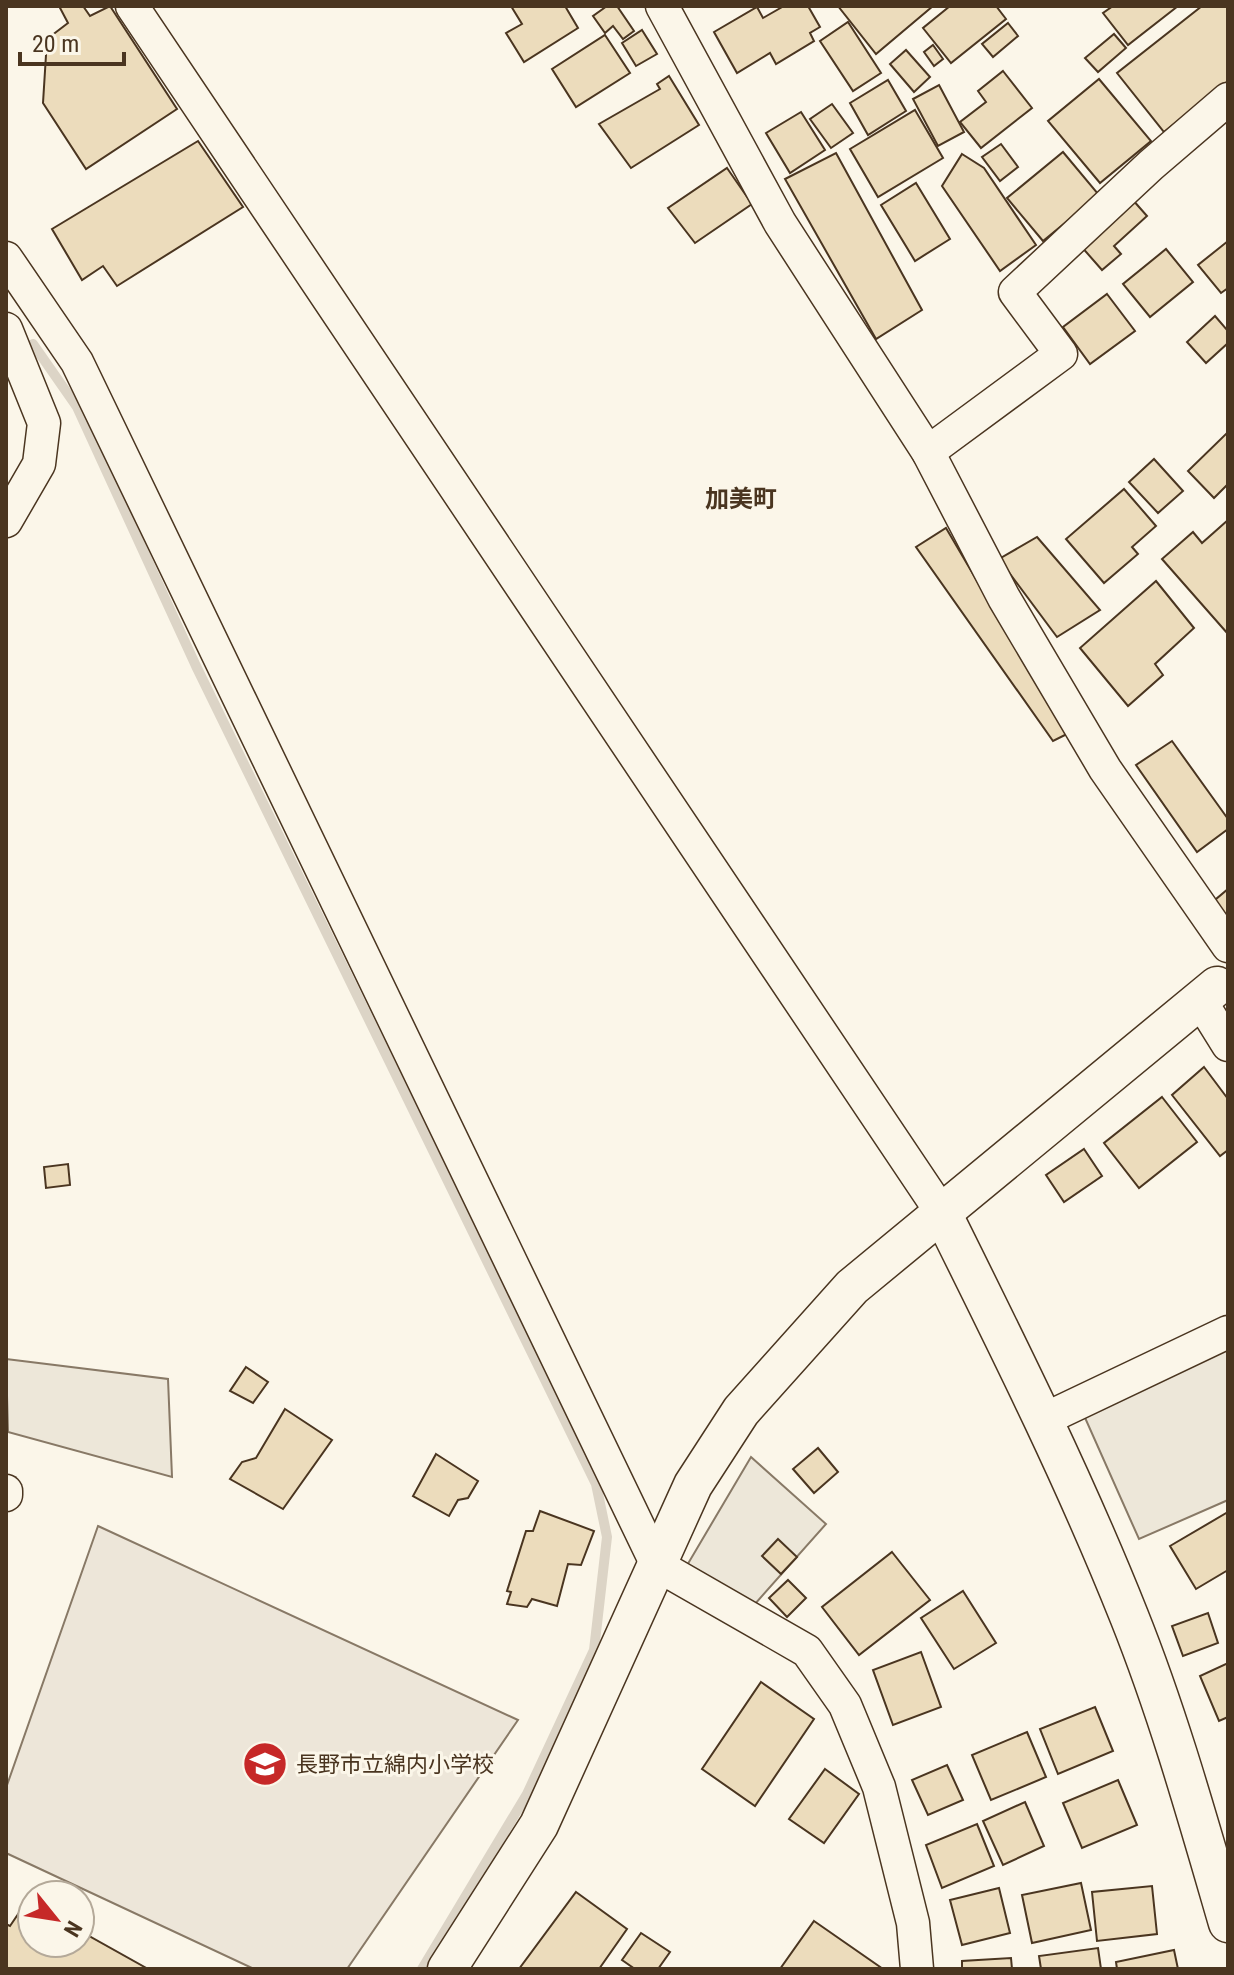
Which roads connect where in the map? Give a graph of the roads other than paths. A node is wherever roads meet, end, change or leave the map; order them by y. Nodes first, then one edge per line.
1 (132, 6) edge
2 (662, 6) edge
3 (1228, 99) edge
4 (6, 258) edge
5 (6, 329) edge
6 (928, 452) junction
7 (6, 521) edge
8 (1228, 946) edge
9 (1215, 988) edge
10 (1228, 1045) edge
11 (942, 1213) junction
12 (1228, 1332) edge
13 (1045, 1419) junction
14 (657, 1565) junction
15 (1228, 1923) edge
16 (447, 1969) edge
17 (917, 1969) edge

1 - 11 street
2 - 6 street
3 - 6 street
4 - 14 street
5 - 7 street
6 - 8 street
9 - 10 street
9 - 11 street
11 - 13 street
11 - 14 street
12 - 13 street
13 - 15 street
14 - 16 street
14 - 17 street

